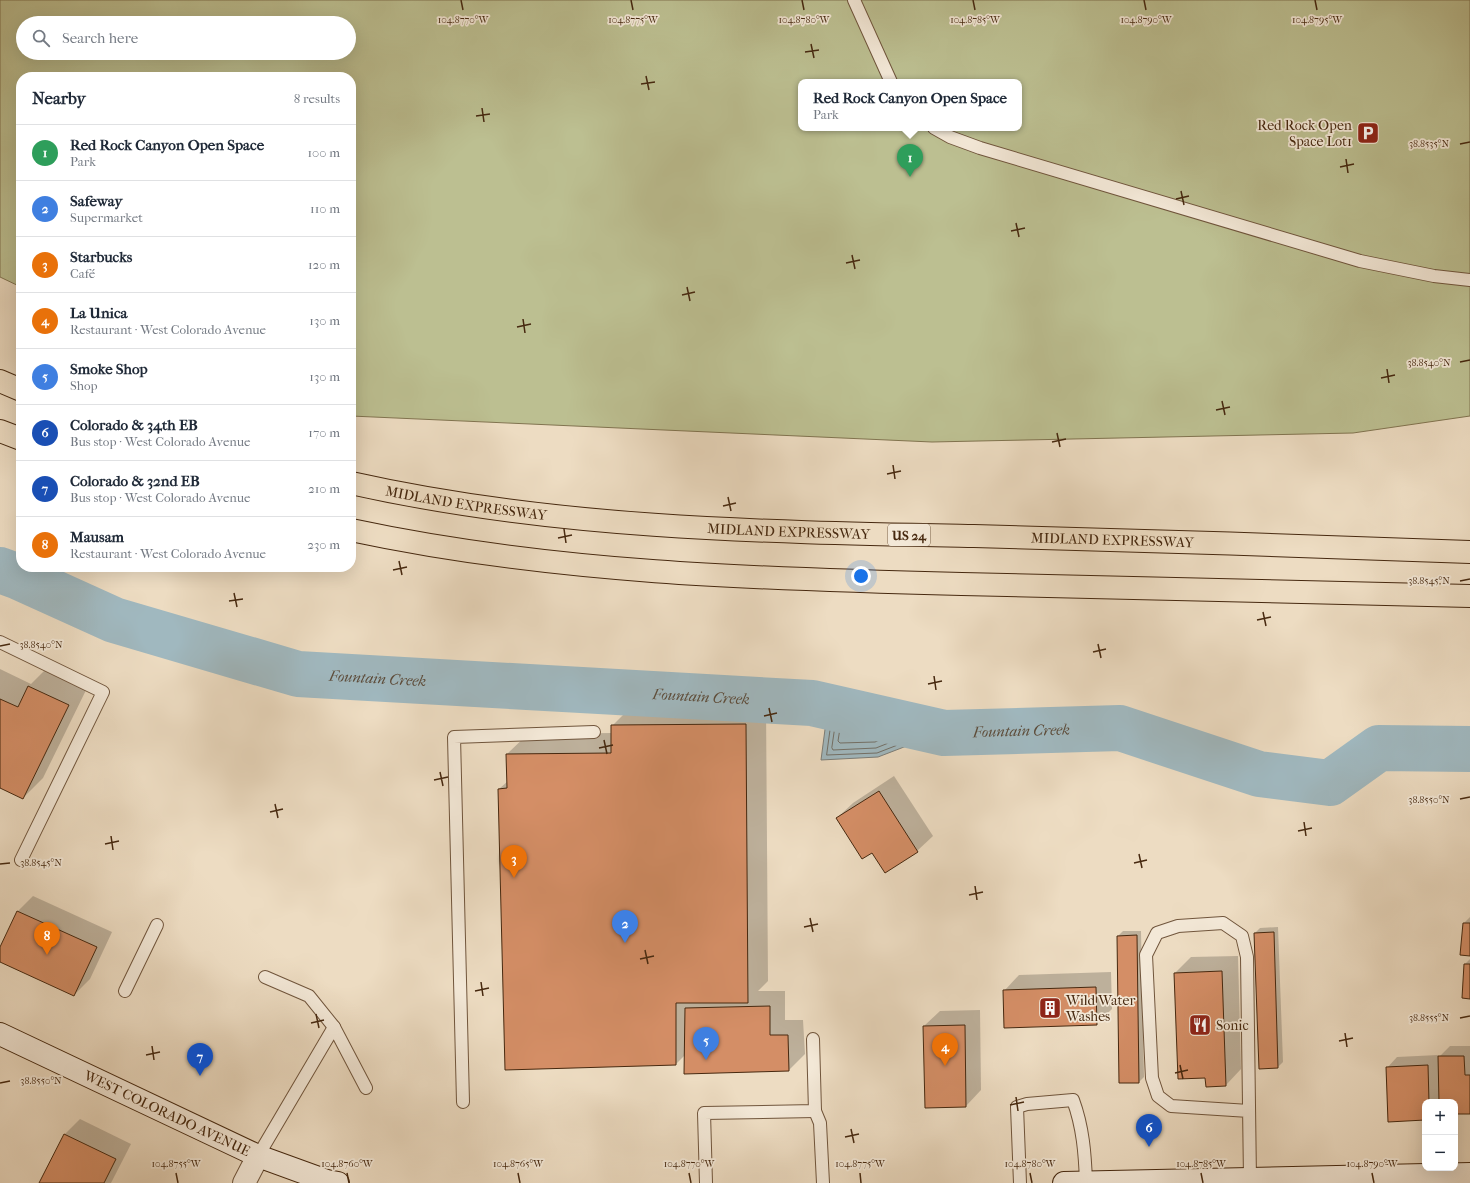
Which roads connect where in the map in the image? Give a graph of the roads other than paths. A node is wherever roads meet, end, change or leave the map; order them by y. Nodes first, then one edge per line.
1 (854, 0) edge
2 (890, 79) edge
3 (939, 131) edge
4 (1470, 280) edge
5 (0, 381) edge
6 (16, 388) edge
7 (0, 431) edge
8 (16, 437) edge
9 (356, 484) edge
10 (356, 531) edge
11 (1470, 552) edge
12 (1470, 596) edge
13 (0, 642) edge
14 (594, 732) dead end
15 (21, 860) dead end
16 (157, 925) dead end
17 (265, 977) dead end
18 (125, 991) dead end
19 (334, 1027) junction
20 (0, 1034) edge
21 (813, 1039) dead end
22 (366, 1088) dead end
23 (463, 1102) dead end
24 (815, 1111) junction
25 (1249, 1111) junction
26 (258, 1156) junction
27 (1468, 1177) edge
28 (1250, 1179) junction
29 (331, 1182) edge
30 (244, 1183) edge
31 (706, 1183) edge
32 (823, 1183) edge
33 (1020, 1183) edge
34 (1064, 1183) edge
35 (1081, 1183) edge

1 - 2 lane
3 - 4 lane
5 - 6 highway
7 - 8 highway
9 - 11 highway, MIDLAND EXPRESSWAY / US 24
10 - 12 highway
13 - 15 lane
14 - 23 lane
16 - 18 lane
17 - 19 lane
19 - 22 lane
19 - 26 lane
20 - 26 main road, WEST COLORADO AVENUE
21 - 24 lane
24 - 31 lane
24 - 32 lane
25 - 25 lane
25 - 28 lane
26 - 29 main road, WEST COLORADO AVENUE
26 - 30 main road
27 - 28 main road
28 - 35 main road
33 - 35 lane
34 - 35 main road

